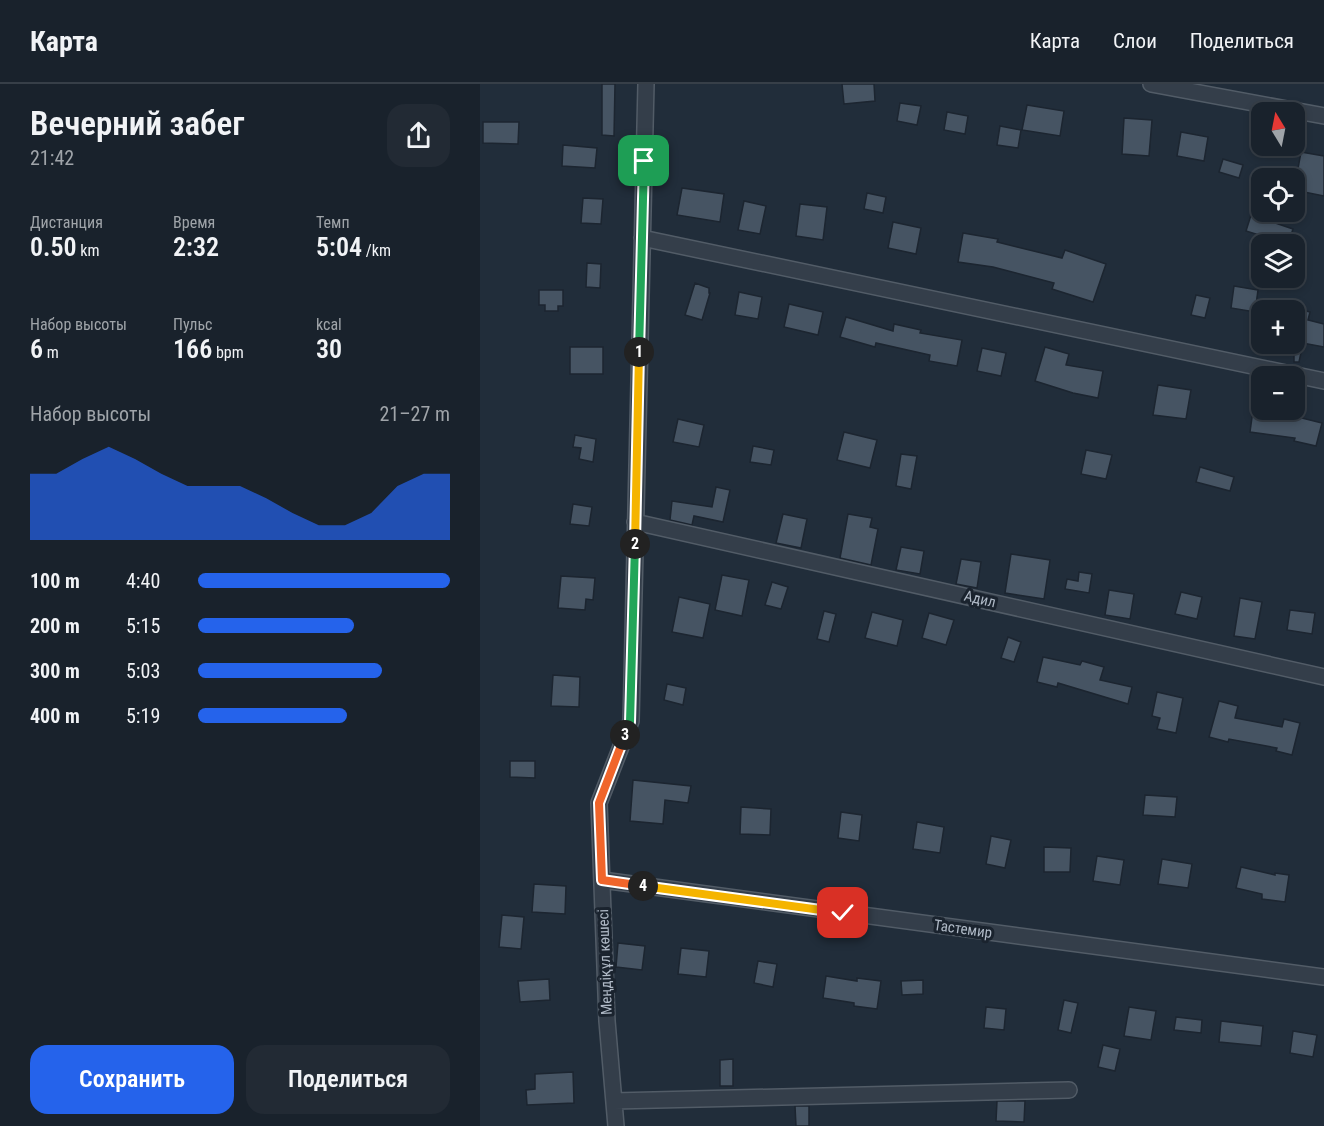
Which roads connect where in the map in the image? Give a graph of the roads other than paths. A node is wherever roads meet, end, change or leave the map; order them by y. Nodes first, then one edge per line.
1 (646, 84) edge
2 (1151, 84) edge
3 (1324, 116) edge
4 (642, 238) junction
5 (1324, 381) edge
6 (635, 522) junction
7 (1324, 677) edge
8 (602, 880) junction
9 (1324, 977) edge
10 (1069, 1090) dead end
11 (614, 1101) junction
12 (616, 1126) edge

1 - 4 street, Меңдіқұл көшесі
2 - 3 street
4 - 5 street
4 - 6 street, Меңдіқұл көшесі
6 - 7 street, Адил
6 - 8 street, Меңдіқұл көшесі
8 - 9 street, Тастемир
8 - 11 street, Меңдіқұл көшесі
10 - 11 street
11 - 12 street, Меңдіқұл көшесі

